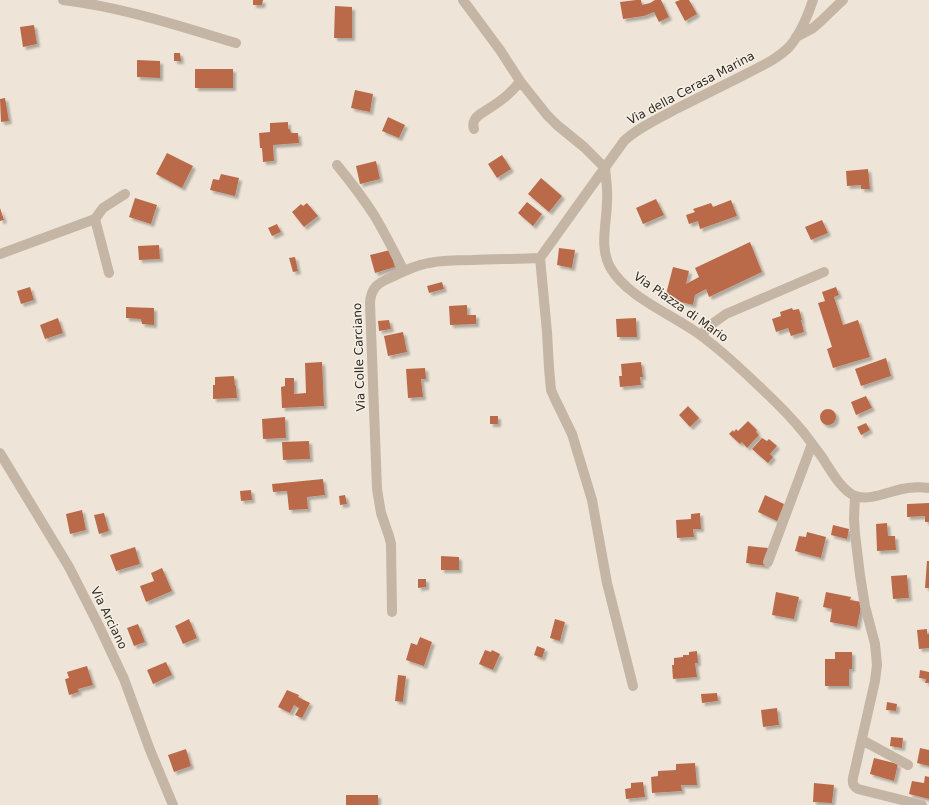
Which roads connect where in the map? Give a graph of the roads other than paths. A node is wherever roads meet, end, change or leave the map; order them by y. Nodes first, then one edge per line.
1 (63, 0) edge
2 (462, 0) edge
3 (814, 0) edge
4 (843, 0) edge
5 (796, 37) junction
6 (236, 44) dead end
7 (520, 81) junction
8 (474, 129) dead end
9 (337, 165) dead end
10 (605, 168) junction
11 (125, 194) dead end
12 (94, 219) junction
13 (0, 254) edge
14 (540, 258) junction
15 (404, 271) junction
16 (824, 272) dead end
17 (109, 273) dead end
18 (700, 336) junction
19 (812, 444) junction
20 (0, 454) edge
21 (929, 487) edge
22 (855, 496) junction
23 (768, 562) dead end
24 (392, 612) dead end
25 (633, 686) dead end
26 (862, 740) junction
27 (908, 764) dead end
28 (172, 805) edge
29 (922, 805) edge

1 - 6 street
2 - 7 street
3 - 5 street, Via della Cerasa Marina
4 - 5 street, Via della Cerasa Marina
5 - 10 street, Via della Cerasa Marina
7 - 8 street
7 - 10 street
9 - 15 street
10 - 14 street
10 - 18 street, Via Piazza di Mario
11 - 12 street
12 - 13 street
12 - 17 street
14 - 15 street, Via Colle Carciano
14 - 25 street
15 - 24 street, Via Colle Carciano
16 - 18 street
18 - 19 street, Via Piazza di Mario
19 - 22 street, Via Piazza di Mario
19 - 23 street
20 - 28 street, Via Arciano
21 - 22 street
22 - 26 street
26 - 27 street
26 - 29 street

